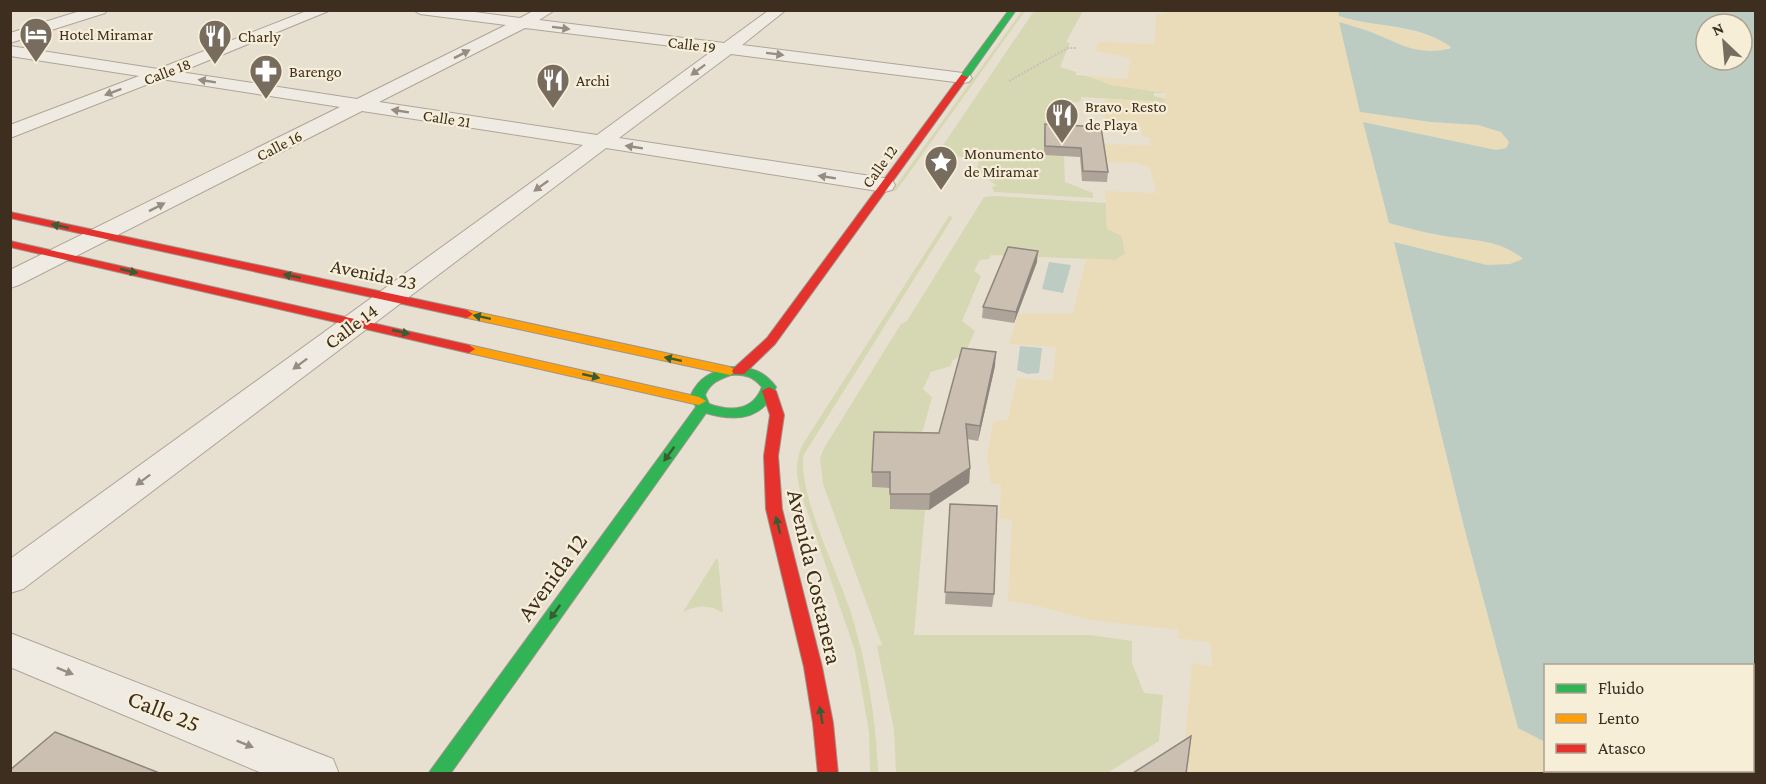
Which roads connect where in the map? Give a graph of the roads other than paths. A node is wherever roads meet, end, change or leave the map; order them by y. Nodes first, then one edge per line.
1 (100, 10) edge
2 (324, 10) edge
3 (420, 10) edge
4 (548, 10) edge
5 (779, 10) edge
6 (1012, 10) edge
7 (523, 23) junction
8 (10, 38) edge
9 (727, 48) junction
10 (10, 51) edge
11 (161, 74) junction
12 (963, 78) junction
13 (360, 105) junction
14 (10, 132) edge
15 (601, 142) junction
16 (884, 186) junction
17 (10, 215) edge
18 (101, 235) junction
19 (10, 244) edge
20 (60, 255) junction
21 (10, 280) edge
22 (390, 297) junction
23 (356, 322) junction
24 (771, 341) junction
25 (735, 371) junction
26 (768, 387) junction
27 (701, 404) junction
28 (10, 579) edge
29 (10, 649) edge
30 (317, 774) edge
31 (438, 774) edge
32 (828, 774) edge

1 - 8 street
2 - 11 street, Calle 18
3 - 7 street, Calle 19
4 - 7 street, Calle 16
5 - 9 street, Calle 14
6 - 12 main road, Calle 12
7 -> 9 street, Calle 19
13 -> 7 street, Calle 16
9 -> 12 street, Calle 19
9 -> 15 street, Calle 14
10 - 11 street, Calle 21
13 -> 11 street, Calle 21
11 -> 14 street, Calle 18
12 - 16 main road, Calle 12
15 -> 13 street, Calle 21
18 -> 13 street, Calle 16
16 -> 15 street, Calle 21
15 -> 22 street, Calle 14
16 - 24 main road, Calle 12
18 -> 17 main road, Avenida 23
18 - 20 street, Calle 16
22 -> 18 main road, Avenida 23
19 - 20 main road
20 - 21 street, Calle 16
20 -> 23 main road
22 - 23 street, Calle 14
25 -> 22 main road, Avenida 23
23 -> 27 main road
23 -> 28 street, Calle 14
24 - 25 main road, Calle 12
24 - 26 main road
25 - 26 main road
25 - 27 main road
26 - 27 main road
32 -> 26 main road, Avenida Costanera
27 -> 31 main road, Avenida 12
29 -> 30 street, Calle 25

